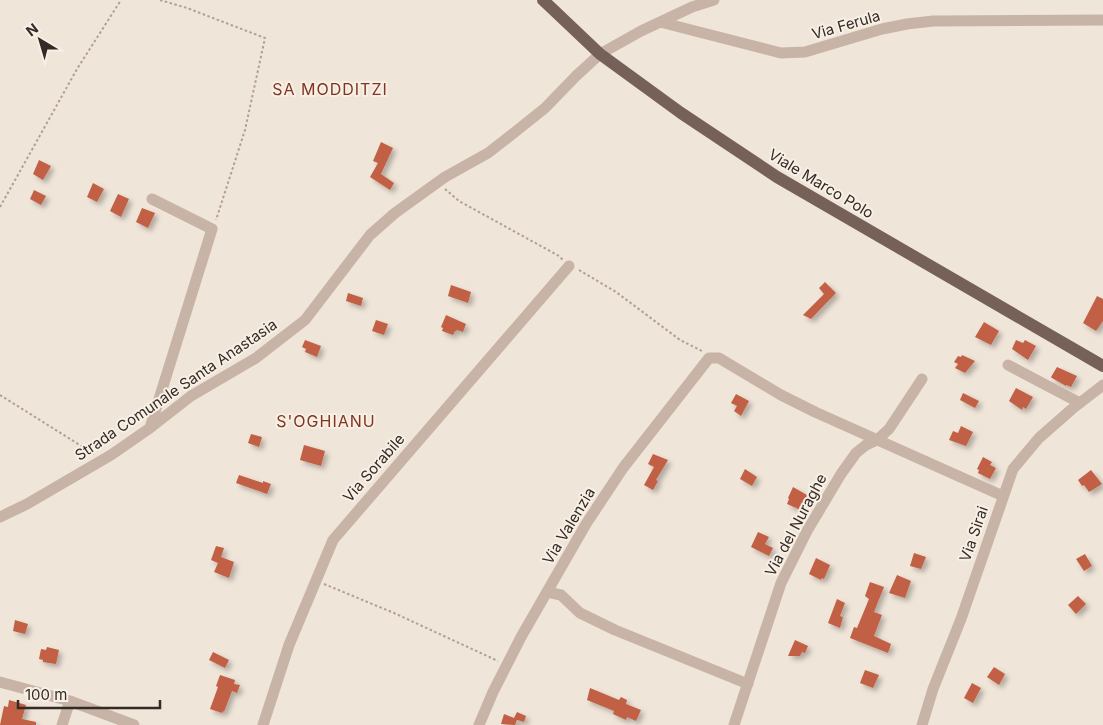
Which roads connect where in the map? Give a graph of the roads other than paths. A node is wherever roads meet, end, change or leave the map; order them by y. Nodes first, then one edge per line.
1 (543, 0) edge
2 (714, 0) edge
3 (1103, 20) edge
4 (660, 22) junction
5 (600, 54) junction
6 (152, 200) dead end
7 (569, 266) dead end
8 (1008, 365) dead end
9 (1103, 366) edge
10 (922, 379) dead end
11 (1103, 385) edge
12 (1080, 403) junction
13 (150, 428) junction
14 (877, 440) junction
15 (1003, 496) junction
16 (0, 517) edge
17 (547, 592) junction
18 (0, 682) edge
19 (748, 684) junction
20 (70, 701) junction
21 (62, 725) edge
22 (134, 725) edge
23 (263, 725) edge
24 (479, 725) edge
25 (734, 725) edge
26 (922, 725) edge

1 - 5 main road, Viale Marco Polo
2 - 4 street, Strada Comunale Santa Anastasia
3 - 4 street, Via Ferula
4 - 5 street, Strada Comunale Santa Anastasia
5 - 9 main road, Viale Marco Polo
5 - 13 street, Strada Comunale Santa Anastasia
6 - 13 street
7 - 23 street, Via Sorabile
8 - 12 street
10 - 14 street, Via del Nuraghe
11 - 12 street, Via Sirai
12 - 15 street, Via Sirai
13 - 16 street, Strada Comunale Santa Anastasia
14 - 15 street
14 - 17 street, Via Valenzia
14 - 19 street, Via del Nuraghe
15 - 26 street, Via Sirai
17 - 19 street
17 - 24 street, Via Valenzia
18 - 20 street
19 - 25 street, Via del Nuraghe
20 - 21 street
20 - 22 street

